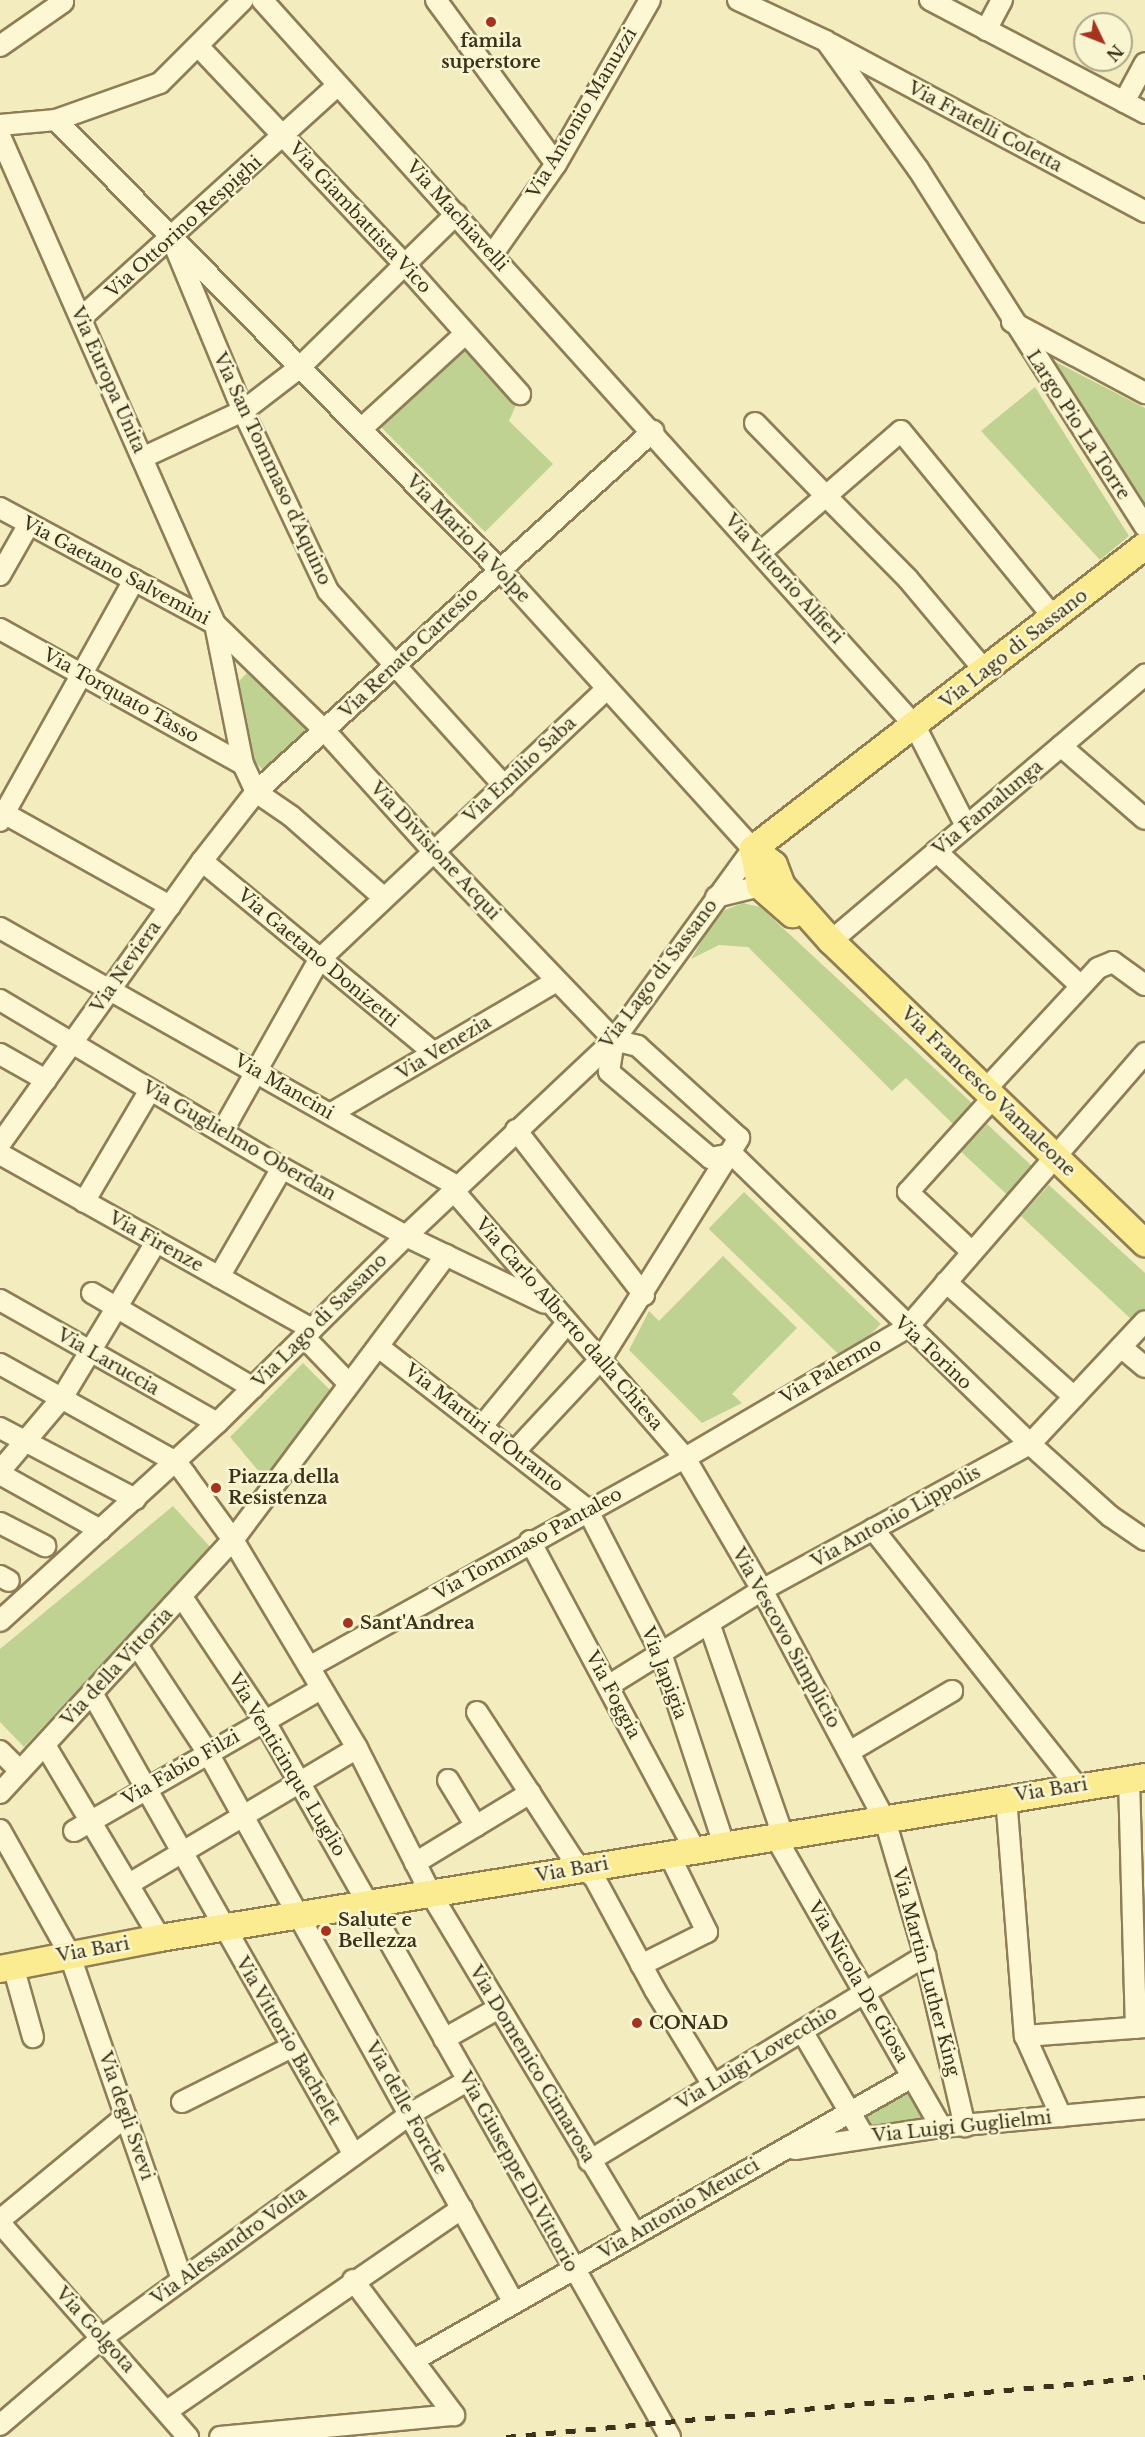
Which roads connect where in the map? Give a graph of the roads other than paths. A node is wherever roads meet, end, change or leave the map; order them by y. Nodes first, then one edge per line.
1 (243, 0) edge
2 (262, 0) edge
3 (436, 0) edge
4 (650, 0) edge
5 (738, 0) edge
6 (930, 0) edge
7 (1002, 0) edge
8 (63, 2) edge
9 (767, 6) edge
10 (962, 7) edge
11 (986, 30) junction
12 (826, 41) junction
13 (0, 46) edge
14 (198, 46) junction
15 (1145, 63) edge
16 (338, 85) junction
17 (1124, 102) junction
18 (1145, 112) edge
19 (56, 120) junction
20 (0, 125) edge
21 (0, 136) edge
22 (285, 136) junction
23 (556, 164) junction
24 (1145, 212) edge
25 (456, 214) junction
26 (172, 238) junction
27 (492, 255) junction
28 (405, 265) junction
29 (81, 318) junction
30 (1011, 322) junction
31 (465, 334) junction
32 (299, 368) junction
33 (1145, 393) edge
34 (520, 394) dead end
35 (243, 411) junction
36 (755, 423) dead end
37 (361, 429) junction
38 (653, 431) junction
39 (142, 458) junction
40 (826, 496) junction
41 (0, 508) edge
42 (29, 524) junction
43 (1145, 527) edge
44 (1145, 546) edge
45 (761, 552) junction
46 (500, 570) junction
47 (0, 575) edge
48 (134, 580) junction
49 (1054, 618) junction
50 (215, 624) junction
51 (0, 629) edge
52 (257, 661) joint
53 (395, 666) junction
54 (986, 672) junction
55 (82, 674) junction
56 (1145, 675) edge
57 (607, 689) junction
58 (915, 726) junction
59 (325, 731) junction
60 (1061, 746) junction
61 (243, 764) junction
62 (504, 786) junction
63 (256, 792) junction
64 (1, 815) edge
65 (1145, 819) edge
66 (966, 826) junction
67 (753, 849) junction
68 (433, 851) junction
69 (936, 851) junction
70 (202, 861) junction
71 (759, 886) junction
72 (716, 897) junction
73 (384, 898) junction
74 (170, 906) junction
75 (0, 928) edge
76 (831, 941) junction
77 (319, 960) junction
78 (557, 981) junction
79 (1145, 985) edge
80 (1081, 986) junction
81 (110, 989) junction
82 (0, 1000) edge
83 (614, 1040) junction
84 (74, 1041) junction
85 (434, 1053) junction
86 (1145, 1053) edge
87 (0, 1054) edge
88 (256, 1071) junction
89 (46, 1080) junction
90 (150, 1090) junction
91 (989, 1094) junction
92 (330, 1114) junction
93 (7, 1121) edge
94 (516, 1130) junction
95 (222, 1132) junction
96 (0, 1144) edge
97 (0, 1154) edge
98 (732, 1154) junction
99 (1055, 1158) junction
100 (282, 1168) junction
101 (455, 1188) junction
102 (84, 1202) junction
103 (406, 1236) junction
104 (156, 1242) junction
105 (1145, 1243) edge
106 (972, 1251) junction
107 (446, 1255) junction
108 (219, 1277) junction
109 (946, 1282) junction
110 (92, 1293) dead end
111 (644, 1295) junction
112 (0, 1300) edge
113 (115, 1307) junction
114 (554, 1308) junction
115 (1145, 1321) edge
116 (567, 1323) junction
117 (907, 1328) junction
118 (308, 1333) junction
119 (1121, 1347) junction
120 (380, 1348) junction
121 (90, 1352) junction
122 (602, 1359) junction
123 (0, 1364) edge
124 (1145, 1367) edge
125 (349, 1384) junction
126 (253, 1388) junction
127 (1074, 1397) junction
128 (62, 1398) junction
129 (217, 1423) junction
130 (483, 1425) junction
131 (0, 1428) edge
132 (27, 1442) junction
133 (1030, 1444) junction
134 (516, 1450) junction
135 (685, 1458) junction
136 (181, 1468) junction
137 (0, 1473) edge
138 (135, 1499) junction
139 (587, 1509) junction
140 (0, 1523) edge
141 (873, 1528) junction
142 (100, 1530) junction
143 (230, 1536) junction
144 (1145, 1540) edge
145 (530, 1541) junction
146 (56, 1552) junction
147 (14, 1584) edge
148 (762, 1590) junction
149 (182, 1597) junction
150 (0, 1621) edge
151 (709, 1623) junction
152 (137, 1645) junction
153 (661, 1653) junction
154 (309, 1667) junction
155 (608, 1686) junction
156 (321, 1689) junction
157 (952, 1691) dead end
158 (92, 1693) junction
159 (477, 1712) dead end
160 (264, 1720) junction
161 (45, 1745) junction
162 (357, 1748) junction
163 (0, 1751) edge
164 (849, 1752) junction
165 (208, 1753) junction
166 (20, 1771) junction
167 (1137, 1778) edge
168 (448, 1780) dead end
169 (299, 1782) junction
170 (1076, 1785) junction
171 (147, 1788) junction
172 (0, 1793) edge
173 (530, 1793) junction
174 (1006, 1797) junction
175 (242, 1816) junction
176 (885, 1820) junction
177 (91, 1821) junction
178 (476, 1826) junction
179 (0, 1830) edge
180 (74, 1831) dead end
181 (779, 1835) junction
182 (724, 1845) junction
183 (695, 1850) junction
184 (182, 1852) junction
185 (669, 1854) junction
186 (415, 1863) junction
187 (579, 1869) junction
188 (129, 1884) junction
189 (431, 1894) junction
190 (369, 1905) junction
191 (296, 1915) junction
192 (223, 1927) junction
193 (160, 1938) junction
194 (69, 1953) junction
195 (925, 1956) junction
196 (641, 1965) junction
197 (7, 1967) edge
198 (865, 1993) junction
199 (499, 2008) junction
200 (1141, 2028) edge
201 (801, 2031) junction
202 (1025, 2036) junction
203 (33, 2037) dead end
204 (444, 2039) junction
205 (292, 2047) junction
206 (912, 2077) junction
207 (467, 2081) junction
208 (713, 2085) junction
209 (182, 2102) dead end
210 (1145, 2108) edge
211 (850, 2113) junction
212 (410, 2114) junction
213 (126, 2116) junction
214 (1061, 2116) junction
215 (965, 2126) junction
216 (941, 2127) junction
217 (865, 2138) junction
218 (781, 2151) junction
219 (354, 2155) junction
220 (589, 2161) junction
221 (462, 2208) junction
222 (0, 2222) edge
223 (635, 2234) junction
224 (573, 2270) junction
225 (183, 2280) junction
226 (353, 2280) junction
227 (514, 2303) junction
228 (102, 2338) junction
229 (414, 2360) junction
230 (167, 2411) junction
231 (0, 2424) edge
232 (188, 2437) edge
233 (220, 2437) edge
234 (670, 2437) edge

1 - 14 street
2 - 16 street, Via Machiavelli
3 - 23 street
4 - 23 street, Via Antonio Manuzzi
5 - 9 street, Via Fratelli Coletta
6 - 10 street
7 - 11 street
8 - 13 street
9 - 12 street, Via Fratelli Coletta
10 - 11 street
11 - 17 street
12 - 24 street, Via Fratelli Coletta
12 - 30 street, Largo Pio La Torre
14 - 19 street
14 - 22 street, Via Giambattista Vico
15 - 17 street
16 - 22 street, Via Ottorino Respighi
16 - 25 street, Via Machiavelli
17 - 18 street
19 - 20 street
19 - 26 street, Via Mario la Volpe
21 - 29 street, Via Europa Unita
22 - 26 street, Via Ottorino Respighi
22 - 28 street, Via Giambattista Vico
23 - 27 street, Via Antonio Manuzzi
25 - 27 street, Via Machiavelli
25 - 28 street
26 - 29 street, Via Ottorino Respighi
26 - 32 street, Via Mario la Volpe
26 - 35 street, Via San Tommaso d'Aquino
27 - 38 street, Via Machiavelli
28 - 31 street, Via Giambattista Vico
28 - 32 street
29 - 39 street, Via Europa Unita
30 - 33 street
30 - 43 street, Largo Pio La Torre
31 - 34 street, Via Giambattista Vico
31 - 37 street
32 - 35 street
32 - 37 street, Via Mario la Volpe
35 - 39 street
35 - 53 street, Via San Tommaso d'Aquino
36 - 40 street
37 - 46 street, Via Mario la Volpe
38 - 45 street, Via Vittorio Alfieri
38 - 46 street, Via Renato Cartesio
39 - 50 street, Via Europa Unita
40 - 45 street
40 - 49 street
40 - 54 street
41 - 42 street, Via Gaetano Salvemini
42 - 47 street
42 - 48 street, Via Gaetano Salvemini
44 - 49 main road, Via Lago di Sassano
45 - 58 street, Via Vittorio Alfieri
46 - 53 street, Via Renato Cartesio
46 - 57 street, Via Mario la Volpe
48 - 50 street, Via Gaetano Salvemini
48 - 55 street
49 - 54 main road, Via Lago di Sassano
50 - 52 street, Via Gaetano Salvemini
50 - 61 street
51 - 55 street, Via Torquato Tasso
52 - 59 street, Via Divisione Acqui
53 - 59 street, Via Renato Cartesio
53 - 62 street, Via San Tommaso d'Aquino
54 - 58 main road, Via Lago di Sassano
55 - 61 street, Via Torquato Tasso
55 - 64 street
56 - 60 street, Via Famalunga
57 - 62 street, Via Emilio Saba
57 - 67 street, Via Mario la Volpe
58 - 66 street, Via Vittorio Alfieri
58 - 67 main road, Via Lago di Sassano
59 - 63 street, Via Renato Cartesio
59 - 68 street, Via Divisione Acqui
60 - 65 street
60 - 66 street, Via Famalunga
61 - 63 street
62 - 68 street, Via Emilio Saba
63 - 70 street, Via Neviera
63 - 73 street
64 - 74 street
66 - 69 street, Via Famalunga
67 - 71 main road
67 - 72 street, Via Lago di Sassano
67 - 76 main road
68 - 73 street, Via Emilio Saba
68 - 78 street, Via Divisione Acqui
69 - 76 street, Via Famalunga
69 - 80 street
70 - 74 street, Via Neviera
70 - 77 street, Via Gaetano Donizetti
71 - 72 street
71 - 76 main road
72 - 83 street, Via Lago di Sassano
73 - 77 street, Via Emilio Saba
74 - 81 street, Via Neviera
75 - 81 street, Via Mancini
76 - 91 main road, Via Francesco Vamaleone
77 - 85 street, Via Gaetano Donizetti
77 - 88 street, Via Emilio Saba
78 - 83 street, Via Divisione Acqui
78 - 85 street, Via Venezia
79 - 80 street
80 - 91 street
81 - 84 street, Via Neviera
81 - 88 street, Via Mancini
82 - 84 street, Via Guglielmo Oberdan
83 - 94 street, Via Lago di Sassano
83 - 98 street
83 - 98 street
84 - 89 street, Via Neviera
84 - 90 street, Via Guglielmo Oberdan
85 - 92 street, Via Venezia
86 - 99 street, Via Palermo
87 - 89 street
88 - 92 street, Via Mancini
88 - 95 street, Via Emilio Saba
89 - 93 street, Via Neviera
90 - 95 street, Via Guglielmo Oberdan
90 - 102 street
91 - 99 main road, Via Francesco Vamaleone
91 - 106 street
92 - 101 street, Via Mancini
93 - 96 street, Via Neviera
94 - 101 street, Via Lago di Sassano
94 - 111 street
95 - 100 street, Via Guglielmo Oberdan
97 - 102 street, Via Firenze
98 - 111 street
98 - 117 street, Via Torino
99 - 105 main road, Via Francesco Vamaleone
99 - 106 street, Via Palermo
100 - 103 street, Via Guglielmo Oberdan
100 - 108 street
101 - 103 street, Via Lago di Sassano
101 - 114 street, Via Carlo Alberto dalla Chiesa
102 - 104 street, Via Firenze
103 - 107 street, Via Guglielmo Oberdan
103 - 118 street, Via Lago di Sassano
104 - 108 street, Via Firenze
104 - 113 street
106 - 109 street, Via Palermo
107 - 114 street, Via Guglielmo Oberdan
107 - 120 street, Via della Vittoria
108 - 118 street, Via Firenze
109 - 117 street, Via Palermo
109 - 127 street
110 - 113 street
111 - 122 street
112 - 121 street, Via Laruccia
113 - 121 street
113 - 126 street
114 - 116 street, Via Carlo Alberto dalla Chiesa
115 - 119 street, Via Antonio Lippolis
116 - 122 street, Via Carlo Alberto dalla Chiesa
116 - 130 street
117 - 133 street, Via Torino
117 - 135 street, Via Palermo
118 - 125 street, Via Firenze
118 - 126 street, Via Lago di Sassano
119 - 124 street
119 - 127 street, Via Antonio Lippolis
120 - 125 street, Via della Vittoria
120 - 130 street, Via Martiri d'Otranto
121 - 128 street
121 - 129 street, Via Laruccia
122 - 134 street
122 - 135 street, Via Carlo Alberto dalla Chiesa
123 - 128 street
125 - 143 street, Via della Vittoria
126 - 129 street, Via Lago di Sassano
127 - 133 street, Via Antonio Lippolis
128 - 132 street
128 - 136 street
129 - 136 street, Via Lago di Sassano
130 - 134 street, Via Martiri d'Otranto
131 - 132 street
132 - 137 street
132 - 138 street
133 - 141 street, Via Antonio Lippolis
133 - 144 street, Via Torino
134 - 139 street, Via Martiri d'Otranto
135 - 139 street, Via Tommaso Pantaleo
135 - 148 street, Via Vescovo Simplicio
136 - 138 street, Via Lago di Sassano
136 - 143 street
137 - 142 street
138 - 142 street, Via Lago di Sassano
139 - 145 street, Via Tommaso Pantaleo
139 - 153 street, Via Japigia
140 - 146 street
141 - 148 street, Via Antonio Lippolis
141 - 170 street
142 - 146 street, Via Lago di Sassano
143 - 149 street, Via della Vittoria
143 - 154 street, Via Domenico Cimarosa
145 - 154 street, Via Tommaso Pantaleo
145 - 155 street, Via Foggia
146 - 147 street, Via Lago di Sassano
147 - 150 street, Via Lago di Sassano
148 - 151 street, Via Antonio Lippolis
148 - 164 street, Via Vescovo Simplicio
149 - 152 street, Via della Vittoria
149 - 160 street, Via Venticinque Luglio
151 - 153 street, Via Antonio Lippolis
151 - 181 street, Via Nicola De Giosa
152 - 158 street, Via della Vittoria
152 - 165 street, Via delle Forche
153 - 155 street, Via Antonio Lippolis
153 - 182 street, Via Japigia
154 - 156 street, Via Domenico Cimarosa
155 - 183 street, Via Foggia
156 - 160 street, Via Fabio Filzi
156 - 162 street, Via Domenico Cimarosa
157 - 164 street
158 - 161 street, Via della Vittoria
158 - 171 street, Via Vittorio Bachelet
159 - 173 street
160 - 165 street, Via Fabio Filzi
160 - 169 street, Via Venticinque Luglio
161 - 166 street, Via della Vittoria
161 - 177 street
162 - 169 street
162 - 186 street, Via Domenico Cimarosa
163 - 166 street
164 - 176 street, Via Vescovo Simplicio
165 - 171 street, Via Fabio Filzi
165 - 175 street, Via delle Forche
166 - 172 street, Via della Vittoria
167 - 170 main road, Via Bari
167 - 200 street
168 - 178 street
169 - 175 street
169 - 190 street, Via Venticinque Luglio
170 - 174 main road, Via Bari
171 - 177 street, Via Fabio Filzi
171 - 184 street, Via Vittorio Bachelet
173 - 178 street
173 - 187 street
174 - 176 main road, Via Bari
174 - 202 street
175 - 184 street
175 - 191 street, Via delle Forche
176 - 181 main road, Via Bari
176 - 195 street, Via Martin Luther King
177 - 180 street, Via Fabio Filzi
177 - 188 street
178 - 186 street
179 - 194 street, Via degli Svevi
181 - 182 main road, Via Bari
181 - 198 street, Via Nicola De Giosa
182 - 183 main road, Via Bari
183 - 185 main road, Via Bari
184 - 188 street
184 - 192 street, Via Vittorio Bachelet
185 - 187 main road, Via Bari
185 - 196 street
186 - 189 street, Via Domenico Cimarosa
187 - 189 main road, Via Bari
187 - 196 street
188 - 193 street
189 - 190 main road, Via Bari
189 - 199 street, Via Domenico Cimarosa
190 - 191 main road, Via Bari
190 - 204 street, Via Giuseppe Di Vittorio
191 - 192 main road, Via Bari
191 - 212 street, Via delle Forche
192 - 193 main road, Via Bari
192 - 205 street, Via Vittorio Bachelet
193 - 194 main road, Via Bari
194 - 197 main road, Via Bari
194 - 213 street, Via degli Svevi
195 - 198 street, Via Luigi Lovecchio
195 - 215 street, Via Martin Luther King
196 - 208 street
197 - 203 street
198 - 201 street, Via Luigi Lovecchio
198 - 206 street, Via Nicola De Giosa
199 - 204 street
199 - 220 street, Via Domenico Cimarosa
200 - 202 street
201 - 208 street, Via Luigi Lovecchio
201 - 211 street
202 - 214 street
204 - 207 street, Via Giuseppe Di Vittorio
205 - 209 street
205 - 219 street, Via Vittorio Bachelet
206 - 211 street, Via Antonio Meucci
206 - 216 street, Via Nicola De Giosa
207 - 212 street, Via Alessandro Volta
207 - 224 street, Via Giuseppe Di Vittorio
208 - 220 street, Via Luigi Lovecchio
210 - 214 street, Via Luigi Guglielmi
211 - 217 street
211 - 218 street, Via Antonio Meucci
212 - 219 street, Via Alessandro Volta
212 - 221 street, Via delle Forche
213 - 222 street
213 - 225 street, Via degli Svevi
214 - 215 street, Via Luigi Guglielmi
215 - 216 street, Via Luigi Guglielmi
216 - 217 street, Via Luigi Guglielmi
217 - 218 street, Via Luigi Guglielmi
218 - 223 street, Via Antonio Meucci
219 - 225 street, Via Alessandro Volta
220 - 223 street, Via Domenico Cimarosa
221 - 226 street
221 - 227 street, Via delle Forche
222 - 228 street, Via Golgota
223 - 224 street, Via Antonio Meucci
224 - 227 street, Via Antonio Meucci
224 - 234 street, Via Giuseppe Di Vittorio
225 - 228 street, Via Alessandro Volta
226 - 229 street
226 - 230 street
227 - 229 street, Via Antonio Meucci
228 - 230 street, Via Golgota
228 - 231 street, Via Alessandro Volta
229 - 233 street
230 - 232 street, Via Golgota

